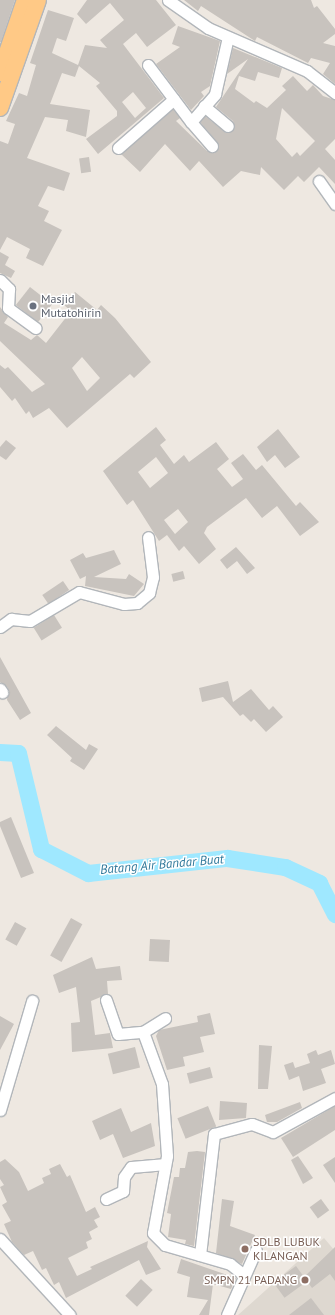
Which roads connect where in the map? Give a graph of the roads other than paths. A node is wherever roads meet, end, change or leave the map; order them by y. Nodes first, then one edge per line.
1 (168, 0) edge
2 (38, 1) edge
3 (228, 37) junction
4 (148, 65) dead end
5 (0, 73) edge
6 (335, 93) edge
7 (174, 99) junction
8 (204, 106) junction
9 (0, 108) edge
10 (191, 122) junction
11 (228, 126) dead end
12 (212, 146) dead end
13 (118, 148) dead end
14 (319, 181) dead end
15 (335, 204) edge
16 (0, 280) edge
17 (36, 328) dead end
18 (148, 537) dead end
19 (0, 627) edge
20 (106, 1000) dead end
21 (32, 1001) dead end
22 (165, 1018) dead end
23 (143, 1032) junction
24 (335, 1098) edge
25 (0, 1110) edge
26 (163, 1164) junction
27 (106, 1199) dead end
28 (0, 1239) edge
29 (256, 1250) dead end
30 (200, 1256) junction
31 (244, 1276) junction
32 (70, 1315) edge
33 (227, 1315) edge

1 - 3 street
2 - 5 highway
2 - 9 highway
3 - 6 street
3 - 8 street
4 - 7 street
7 - 10 street
7 - 13 street
8 - 10 street
8 - 11 street
10 - 12 street
14 - 15 street
16 - 17 street
18 - 19 street
20 - 23 street
21 - 25 street
22 - 23 street
23 - 26 street
24 - 30 street
26 - 27 street
26 - 30 street
28 - 32 street
29 - 31 street
30 - 31 street
31 - 33 street

